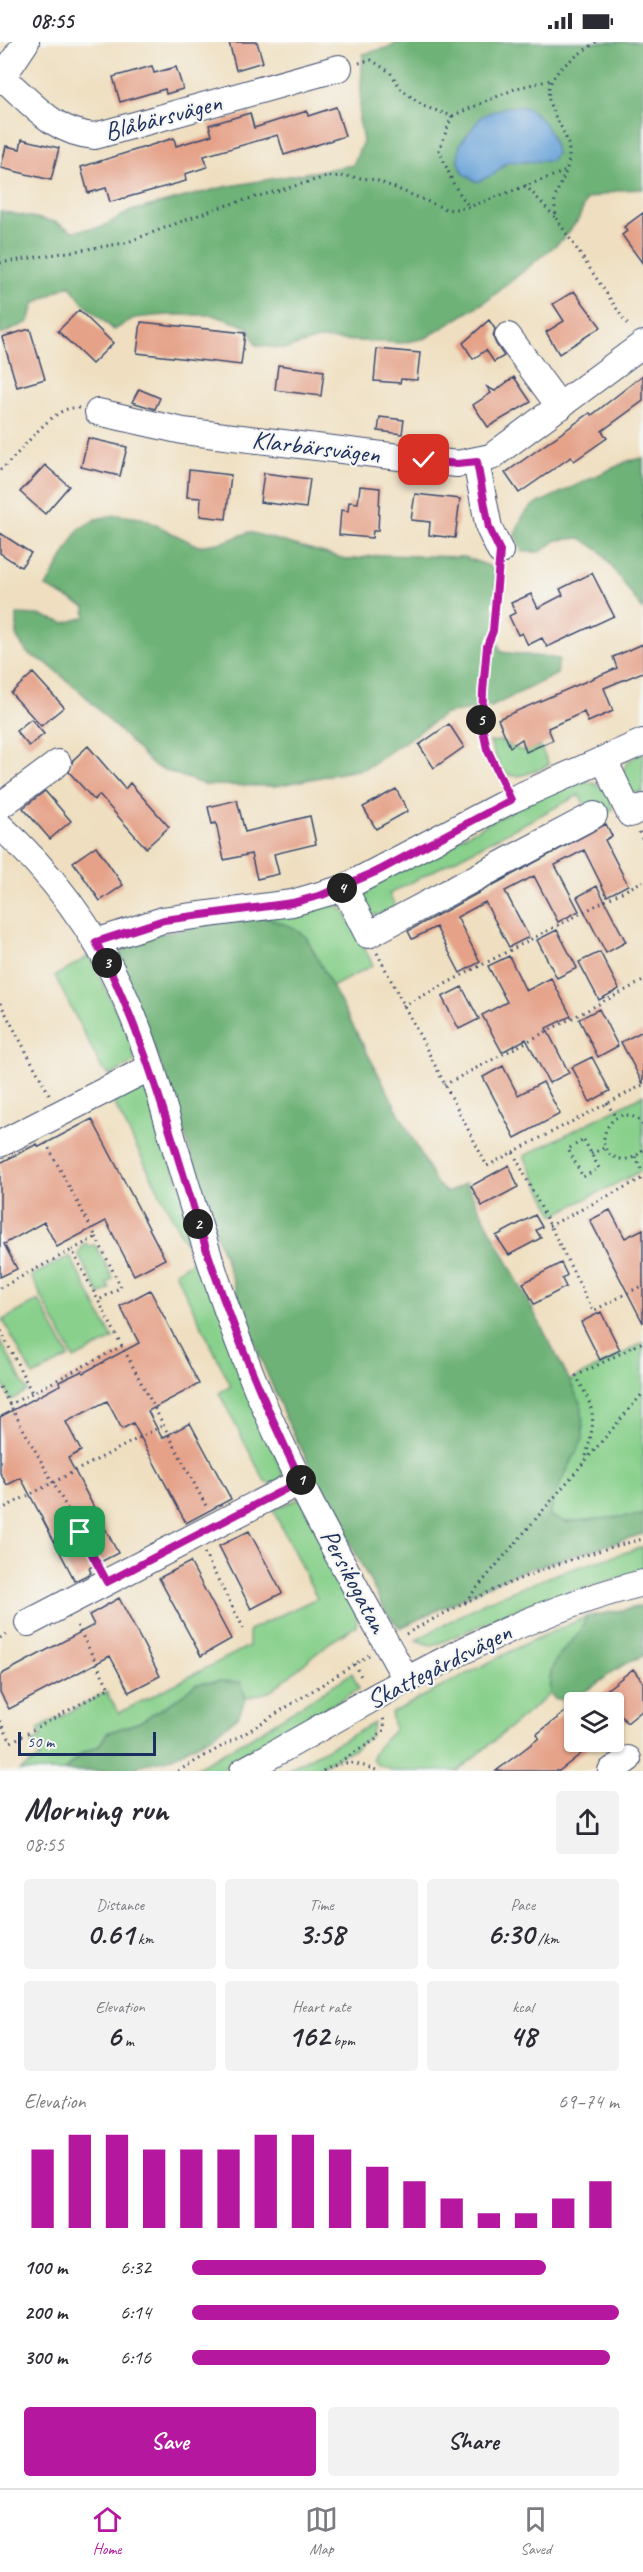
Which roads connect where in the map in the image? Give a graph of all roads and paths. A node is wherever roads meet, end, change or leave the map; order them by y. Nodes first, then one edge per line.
1 (26, 42) edge
2 (596, 42) edge
3 (339, 68) joint
4 (2, 79) edge
5 (551, 80) junction
6 (452, 116) junction
7 (566, 171) junction
8 (525, 185) junction
9 (470, 207) junction
10 (556, 218) junction
11 (0, 263) edge
12 (508, 336) dead end
13 (642, 345) edge
14 (560, 407) junction
15 (98, 412) joint
16 (477, 462) junction
17 (0, 470) edge
18 (500, 551) joint
19 (643, 742) edge
20 (604, 760) junction
21 (58, 763) dead end
22 (511, 800) junction
23 (0, 806) edge
24 (643, 807) edge
25 (594, 815) dead end
26 (0, 826) edge
27 (643, 881) edge
28 (344, 888) junction
29 (368, 935) junction
30 (96, 942) junction
31 (643, 981) edge
32 (0, 1005) edge
33 (403, 1006) junction
34 (151, 1067) junction
35 (444, 1085) junction
36 (643, 1085) edge
37 (607, 1103) junction
38 (616, 1118) junction
39 (48, 1120) junction
40 (643, 1125) edge
41 (0, 1144) edge
42 (606, 1147) junction
43 (643, 1149) edge
44 (513, 1152) junction
45 (591, 1154) junction
46 (635, 1157) junction
47 (643, 1172) edge
48 (643, 1178) edge
49 (549, 1226) junction
50 (96, 1237) junction
51 (72, 1250) junction
52 (643, 1285) edge
53 (0, 1288) edge
54 (99, 1300) junction
55 (0, 1331) edge
56 (643, 1342) edge
57 (122, 1346) junction
58 (0, 1387) edge
59 (33, 1393) junction
60 (643, 1393) edge
61 (9, 1405) junction
62 (164, 1425) junction
63 (586, 1459) junction
64 (301, 1481) junction
65 (54, 1482) junction
66 (0, 1510) edge
67 (206, 1531) junction
68 (107, 1582) junction
69 (643, 1583) edge
70 (65, 1603) junction
71 (464, 1603) dead end
72 (28, 1623) dead end
73 (244, 1629) dead end
74 (407, 1681) junction
75 (0, 1721) edge
76 (243, 1771) edge
77 (323, 1771) edge
78 (379, 1771) edge

1 - 4 street, Blåbärsvägen
2 - 5 path
3 - 4 street, Blåbärsvägen
3 - 6 path
5 - 6 path
5 - 7 path
6 - 9 path
7 - 8 path
7 - 10 path
8 - 9 path
8 - 10 path
9 - 11 path
10 - 13 path
12 - 14 street
13 - 14 street, Klarbärsvägen
14 - 16 street, Klarbärsvägen
15 - 16 street, Klarbärsvägen
15 - 17 path
16 - 18 street
18 - 22 path
19 - 20 street
20 - 22 street
20 - 24 street
21 - 23 street
22 - 28 street
25 - 29 street
26 - 30 street, Persikogatan
27 - 33 path
28 - 29 street
28 - 30 street
29 - 33 path
30 - 34 street, Persikogatan
31 - 35 path
32 - 39 path
33 - 35 path
34 - 39 street
34 - 64 street, Persikogatan
35 - 44 path
36 - 37 path
37 - 38 path
37 - 44 path
38 - 40 path
38 - 42 path
39 - 41 street
39 - 50 path
42 - 45 path
42 - 46 path
43 - 46 path
44 - 49 path
45 - 45 path
46 - 47 path
48 - 49 path
49 - 52 path
50 - 51 path
50 - 54 path
51 - 53 path
51 - 54 path
54 - 57 path
55 - 59 path
56 - 63 path
57 - 59 path
57 - 62 path
58 - 61 path
59 - 61 path
60 - 63 path
61 - 65 path
62 - 65 path
62 - 67 path
63 - 71 path
64 - 67 street
64 - 74 street, Persikogatan
65 - 66 path
65 - 68 path
67 - 68 street
67 - 73 path
68 - 70 street
69 - 74 street, Skattegårdsvägen
70 - 72 street
70 - 75 path
74 - 76 street, Skattegårdsvägen
77 - 78 path

